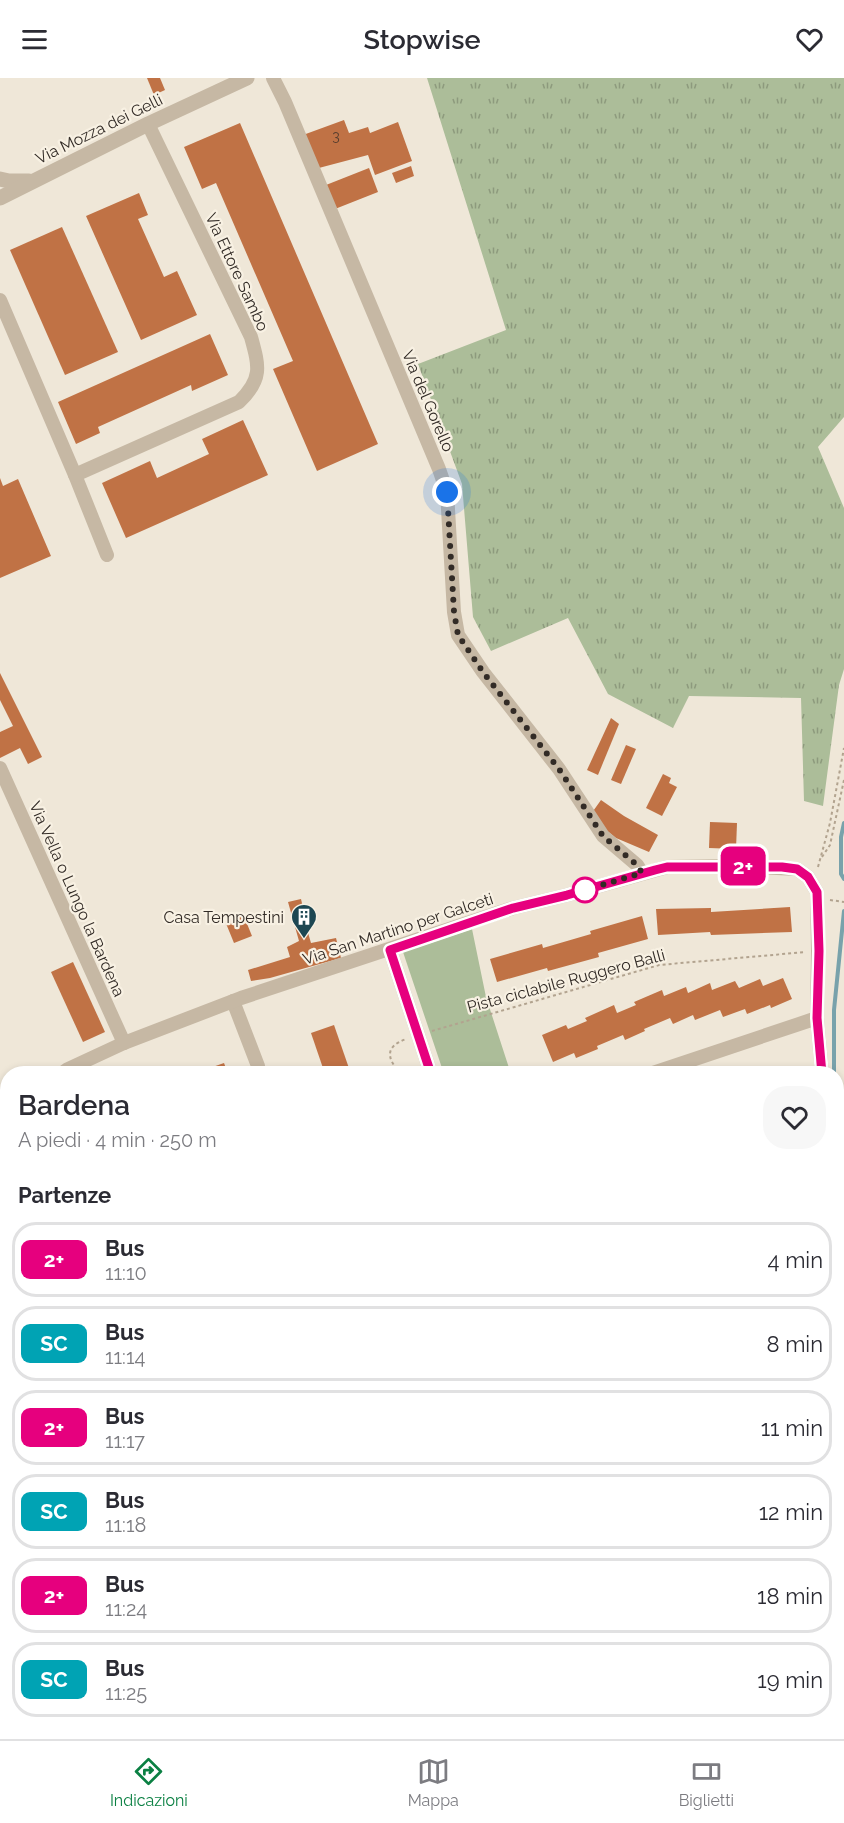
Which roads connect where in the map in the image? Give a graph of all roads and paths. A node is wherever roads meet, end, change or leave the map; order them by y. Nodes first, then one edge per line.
1 (247, 78) edge
2 (273, 78) edge
3 (148, 124) junction
4 (0, 179) edge
5 (32, 181) junction
6 (0, 198) edge
7 (0, 300) edge
8 (75, 475) junction
9 (107, 555) dead end
10 (844, 748) edge
11 (0, 768) edge
12 (844, 780) edge
13 (822, 857) junction
14 (816, 871) dead end
15 (642, 873) junction
16 (825, 900) dead end
17 (844, 902) edge
18 (390, 950) junction
19 (819, 951) junction
20 (233, 1001) junction
21 (817, 1018) junction
22 (418, 1035) junction
23 (124, 1043) junction
24 (74, 1066) edge
25 (258, 1066) dead end
26 (393, 1066) edge
27 (428, 1066) edge
28 (674, 1066) edge
29 (821, 1066) edge

1 - 3 street, Via Mozza dei Gelli
2 - 15 street, Via del Gorello
3 - 5 street, Via Mozza dei Gelli
3 - 8 street, Via Ettore Sambo
4 - 5 street, Via Mozza dei Gelli
5 - 6 street, Via Mozza dei Gelli
7 - 8 street
8 - 9 street
10 - 13 path
11 - 23 street, Via Vella o Lungo la Bardena
12 - 13 path
13 - 14 path
15 - 18 street, Via San Martino per Galceti
15 - 19 street, Via San Martino per Galceti
16 - 17 path
18 - 20 street, Via San Martino per Galceti
18 - 22 street
19 - 21 street, Via San Martino per Galceti
19 - 22 path, Pista ciclabile Ruggero Balli
20 - 23 street, Via San Martino per Galceti
20 - 25 street
21 - 28 street
21 - 29 street, Via San Martino per Galceti
22 - 26 path, Pista ciclabile Ruggero Balli
22 - 27 street
23 - 24 street, Via San Martino per Galceti

